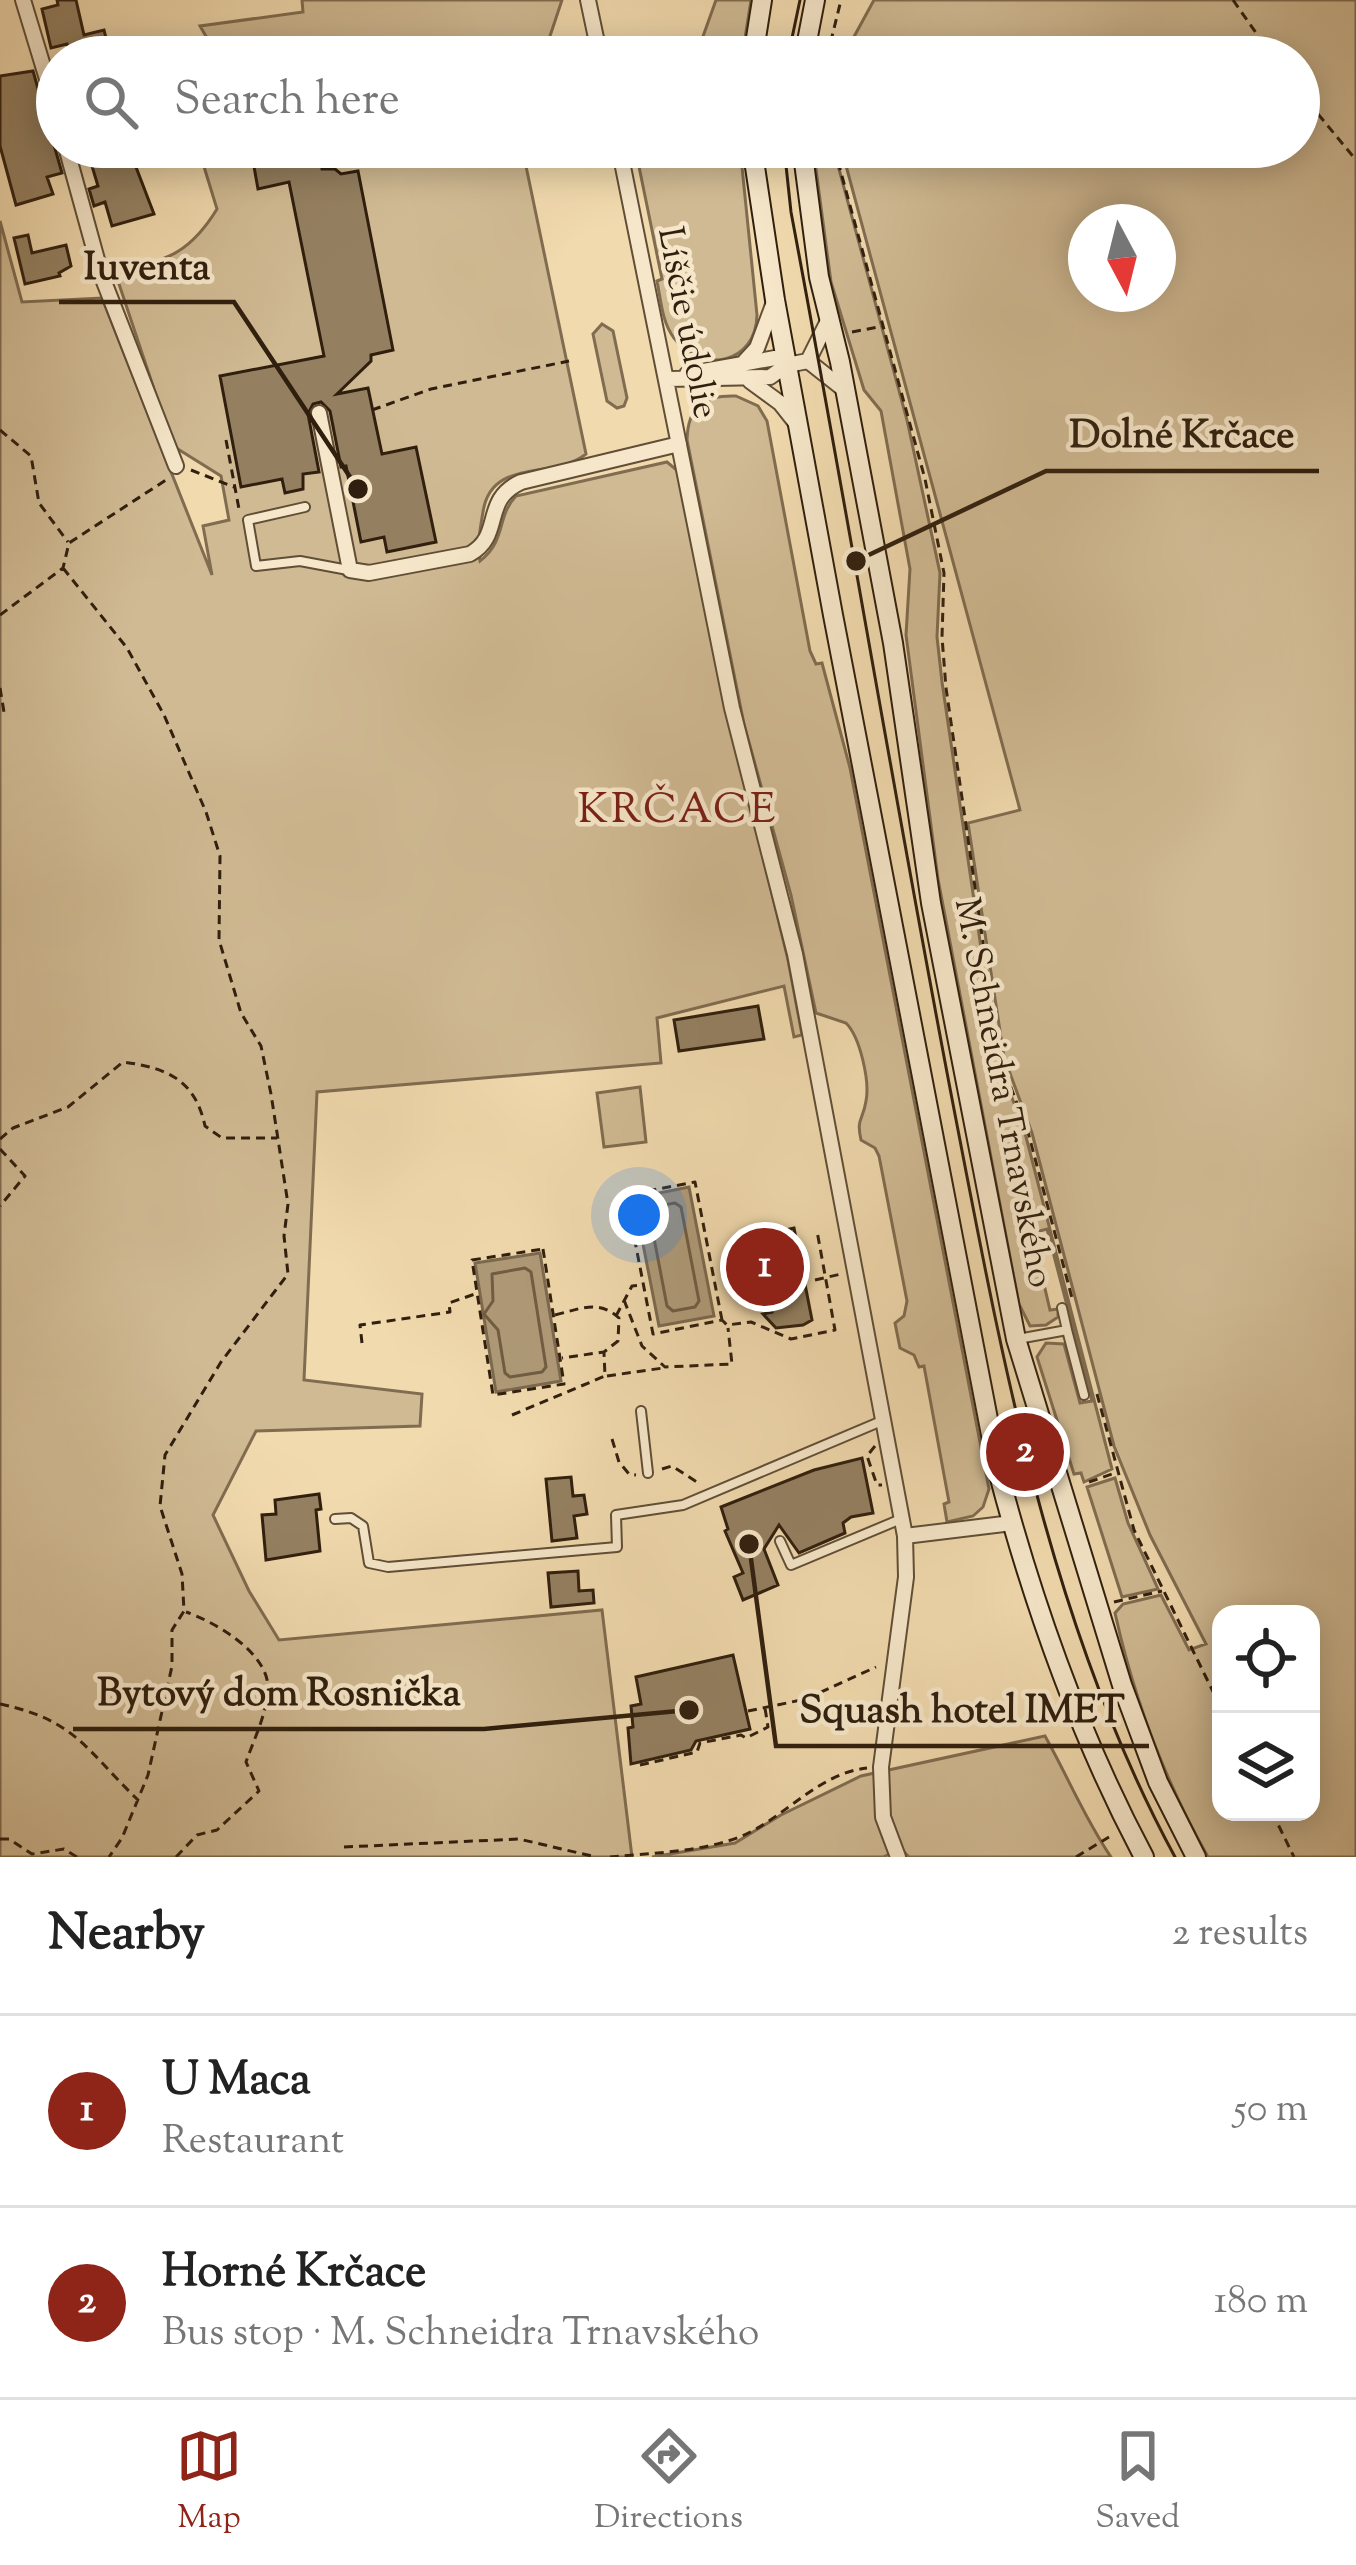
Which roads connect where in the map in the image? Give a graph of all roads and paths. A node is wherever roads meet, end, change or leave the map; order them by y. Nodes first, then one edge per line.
1 (23, 0) edge
2 (588, 0) edge
3 (762, 0) edge
4 (815, 0) edge
5 (841, 0) edge
6 (1233, 0) edge
7 (596, 36) edge
8 (756, 36) edge
9 (808, 36) edge
10 (832, 36) edge
11 (1258, 36) edge
12 (36, 43) edge
13 (1320, 116) edge
14 (1356, 160) edge
15 (72, 168) edge
16 (624, 168) edge
17 (755, 168) edge
18 (804, 168) edge
19 (841, 168) edge
20 (775, 300) junction
21 (829, 319) junction
22 (885, 326) junction
23 (850, 332) dead end
24 (569, 361) dead end
25 (746, 361) junction
26 (808, 361) junction
27 (787, 365) junction
28 (668, 379) junction
29 (745, 379) junction
30 (846, 392) junction
31 (372, 410) dead end
32 (319, 413) dead end
33 (799, 428) junction
34 (0, 430) edge
35 (226, 440) dead end
36 (679, 444) junction
37 (176, 466) junction
38 (234, 488) junction
39 (305, 507) dead end
40 (248, 520) junction
41 (69, 544) junction
42 (63, 568) junction
43 (350, 570) junction
44 (0, 615) edge
45 (0, 688) edge
46 (0, 714) edge
47 (278, 1138) junction
48 (0, 1139) edge
49 (0, 1149) edge
50 (0, 1206) edge
51 (817, 1231) dead end
52 (854, 1270) junction
53 (826, 1278) junction
54 (814, 1280) dead end
55 (644, 1285) junction
56 (477, 1294) junction
57 (624, 1300) junction
58 (1062, 1308) dead end
59 (1075, 1311) dead end
60 (554, 1316) junction
61 (616, 1316) junction
62 (722, 1320) junction
63 (728, 1325) junction
64 (1067, 1330) junction
65 (1016, 1340) junction
66 (362, 1343) dead end
67 (604, 1352) junction
68 (560, 1358) junction
69 (665, 1367) junction
70 (605, 1376) junction
71 (1093, 1378) dead end
72 (1084, 1396) dead end
73 (641, 1411) dead end
74 (512, 1415) dead end
75 (884, 1420) junction
76 (648, 1473) dead end
77 (1116, 1473) junction
78 (1089, 1482) dead end
79 (334, 1519) dead end
80 (902, 1519) junction
81 (1012, 1523) junction
82 (905, 1536) junction
83 (780, 1541) dead end
84 (1162, 1591) junction
85 (1112, 1602) dead end
86 (184, 1611) junction
87 (881, 1664) dead end
88 (1212, 1690) edge
89 (0, 1704) edge
90 (765, 1708) junction
91 (748, 1711) dead end
92 (640, 1765) dead end
93 (881, 1767) junction
94 (139, 1801) junction
95 (1276, 1821) edge
96 (1109, 1837) dead end
97 (0, 1839) edge
98 (344, 1847) dead end
99 (638, 1856) edge
100 (77, 1857) edge
101 (109, 1857) edge
102 (176, 1857) edge
103 (596, 1857) edge
104 (610, 1857) edge
105 (898, 1857) edge
106 (1076, 1857) edge
107 (1144, 1857) edge
108 (1196, 1857) edge
109 (1294, 1857) edge

1 - 12 street
2 - 7 street
3 - 8 main road
4 - 9 main road
5 - 10 path
6 - 11 path
13 - 14 path
15 - 37 street
16 - 28 street, Líščie údolie
17 - 20 main road
18 - 21 main road, M. Schneidra Trnavského
19 - 22 path
20 - 25 street
20 - 27 main road
21 - 26 street
21 - 30 main road, M. Schneidra Trnavského
22 - 23 path
22 - 59 path
24 - 31 path
25 - 27 street
25 - 28 street
26 - 27 street
26 - 30 street
27 - 29 street
27 - 33 main road
28 - 29 street
28 - 36 street, Líščie údolie
29 - 33 street
30 - 65 main road, M. Schneidra Trnavského
32 - 43 street
33 - 81 main road
34 - 41 path
35 - 38 path
36 - 43 street
36 - 52 street, Líščie údolie
37 - 38 path
37 - 41 path
38 - 40 path
39 - 40 lane
40 - 43 lane
41 - 42 path
42 - 44 path
42 - 47 path
45 - 46 path
47 - 48 path
47 - 86 path
49 - 50 path
51 - 53 path
52 - 53 path
52 - 75 street, Líščie údolie
53 - 54 path
53 - 63 path
55 - 57 path
55 - 62 path
55 - 62 path
56 - 60 path
56 - 66 path
56 - 68 path
57 - 61 path
57 - 69 path
58 - 64 lane
60 - 61 path
60 - 68 path
61 - 67 path
62 - 63 path
63 - 69 path
64 - 65 lane
64 - 72 lane
65 - 108 main road, M. Schneidra Trnavského
67 - 68 path
67 - 70 path
69 - 70 path
70 - 74 path
71 - 77 path
73 - 76 lane
75 - 79 lane
75 - 80 street, Líščie údolie
77 - 78 path
77 - 84 path
80 - 82 street, Líščie údolie
80 - 83 lane
81 - 82 street
81 - 107 main road
82 - 93 street, Líščie údolie
84 - 85 path
84 - 88 path
86 - 94 path
86 - 102 path
87 - 90 path
89 - 94 path
90 - 91 path
90 - 92 path
93 - 99 path
93 - 105 street, Líščie údolie
94 - 101 path
95 - 109 path
96 - 106 path
97 - 100 path
98 - 103 path
99 - 104 path

